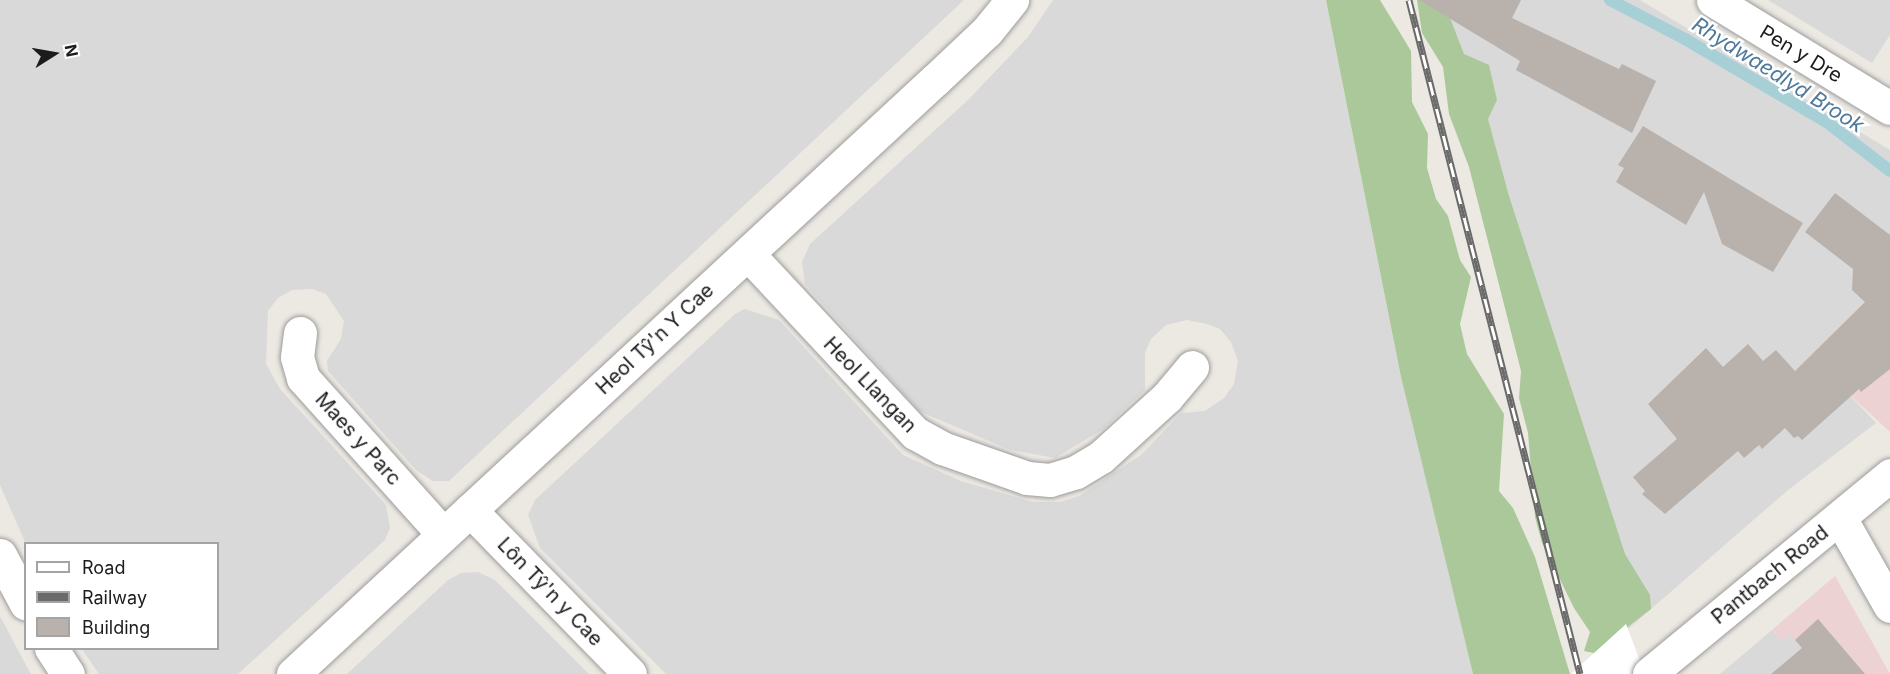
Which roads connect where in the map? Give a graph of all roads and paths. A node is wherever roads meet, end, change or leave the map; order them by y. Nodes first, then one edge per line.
1 (1012, 0) edge
2 (1713, 0) edge
3 (1890, 108) edge
4 (748, 254) junction
5 (300, 333) dead end
6 (1192, 367) dead end
7 (1890, 475) edge
8 (470, 510) junction
9 (1840, 518) junction
10 (443, 534) junction
11 (0, 555) edge
12 (24, 600) edge
13 (1890, 606) edge
14 (52, 650) edge
15 (68, 674) edge
16 (293, 674) edge
17 (630, 674) edge
18 (1649, 674) edge

1 - 4 street, Heol Tŷ'n Y Cae
2 - 3 street, Pen y Dre
4 - 6 street, Heol Llangan
4 - 8 street, Heol Tŷ'n Y Cae
5 - 10 street, Maes y Parc
7 - 9 street, Pantbach Road
8 - 10 street, Heol Tŷ'n Y Cae
8 - 17 street, Lôn Tŷ'n y Cae
9 - 13 street
9 - 18 street, Pantbach Road
10 - 16 street, Heol Tŷ'n Y Cae
11 - 12 street
14 - 15 street

